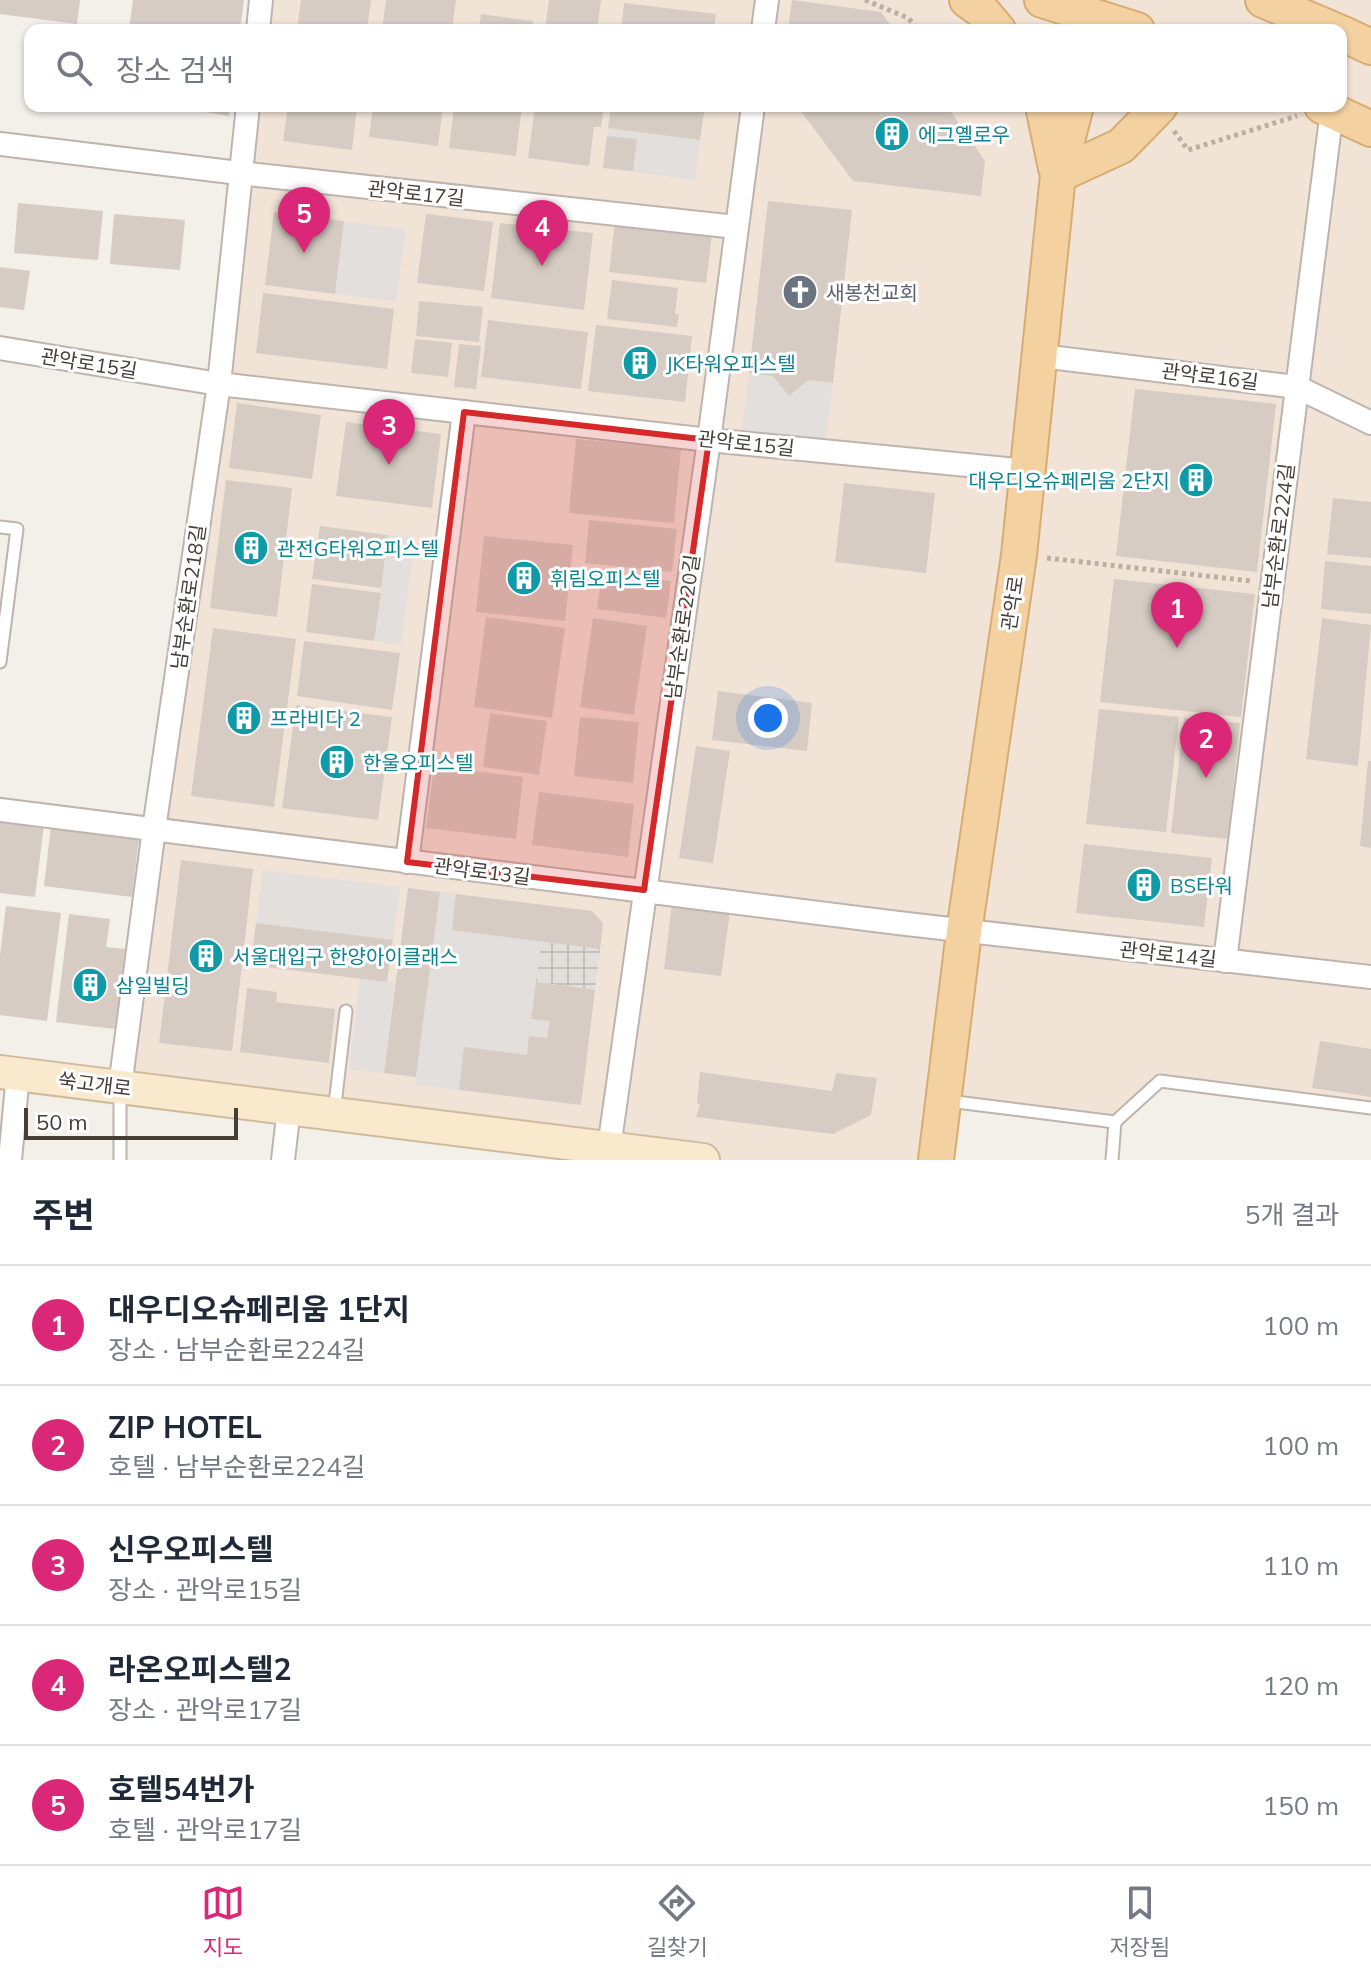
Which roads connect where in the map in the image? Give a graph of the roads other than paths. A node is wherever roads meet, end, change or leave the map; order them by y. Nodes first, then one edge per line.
1 (261, 0) edge
2 (767, 0) edge
3 (967, 0) edge
4 (1042, 0) edge
5 (1263, 0) edge
6 (1294, 7) edge
7 (1101, 16) edge
8 (259, 24) edge
9 (764, 24) edge
10 (993, 24) edge
11 (1122, 24) edge
12 (1324, 24) edge
13 (1347, 36) edge
14 (1371, 47) edge
15 (247, 112) edge
16 (752, 112) edge
17 (1044, 112) edge
18 (1074, 112) edge
19 (1154, 112) edge
20 (1328, 114) edge
21 (1371, 129) edge
22 (0, 144) edge
23 (239, 173) junction
24 (1058, 175) junction
25 (736, 227) junction
26 (0, 348) edge
27 (1041, 356) junction
28 (219, 384) junction
29 (1297, 387) junction
30 (464, 412) junction
31 (1371, 423) edge
32 (709, 440) junction
33 (1028, 471) junction
34 (0, 527) edge
35 (0, 662) edge
36 (0, 810) edge
37 (154, 829) junction
38 (407, 862) junction
39 (644, 890) junction
40 (964, 932) junction
41 (1225, 961) junction
42 (1371, 977) edge
43 (346, 1011) dead end
44 (9, 1073) edge
45 (120, 1087) junction
46 (943, 1100) junction
47 (289, 1108) junction
48 (1371, 1108) edge
49 (334, 1114) junction
50 (1115, 1122) junction
51 (609, 1148) junction
52 (565, 1152) edge
53 (10, 1160) edge
54 (120, 1160) edge
55 (283, 1160) edge
56 (703, 1160) edge
57 (936, 1160) edge
58 (1112, 1160) edge

1 - 8 street
2 - 9 street
3 - 10 main road
4 - 7 main road
5 - 6 main road
6 - 12 main road
7 - 11 main road
13 - 14 main road
15 - 23 street, 남부순환로218길
16 - 25 street, 남부순환로220길
17 - 24 main road
18 - 24 main road, 관악로
19 - 24 main road
20 - 21 main road
20 - 29 street, 남부순환로224길
22 - 23 street, 관악로17길
23 - 25 street, 관악로17길
23 - 28 street, 남부순환로218길
24 - 27 main road, 관악로
25 - 32 street, 남부순환로220길
26 - 28 street, 관악로15길
27 - 29 street, 관악로16길
27 - 33 main road, 관악로
28 - 30 street, 관악로15길
28 - 37 street, 남부순환로218길
29 - 31 street, 관악로16길
29 - 41 street, 남부순환로224길
30 - 32 street, 관악로15길
30 - 38 street
32 - 33 street, 관악로15길
32 - 39 street, 남부순환로220길
33 - 40 main road, 관악로
34 - 35 lane
36 - 37 street, 관악로13길
37 - 38 street, 관악로13길
37 - 45 street, 남부순환로218길
38 - 39 street, 관악로13길
39 - 40 street, 관악로13길
39 - 51 street, 남부순환로220길
40 - 41 street, 관악로14길
40 - 46 main road, 관악로
41 - 42 street, 관악로14길
43 - 49 lane
44 - 45 main road, 쑥고개로
44 - 53 street
45 - 47 main road, 쑥고개로
45 - 54 lane
46 - 50 lane
46 - 57 main road, 관악로
47 - 49 main road, 쑥고개로
47 - 55 street
48 - 50 lane
49 - 52 main road, 쑥고개로
50 - 58 lane
51 - 52 main road, 쑥고개로
51 - 56 main road, 쑥고개로

